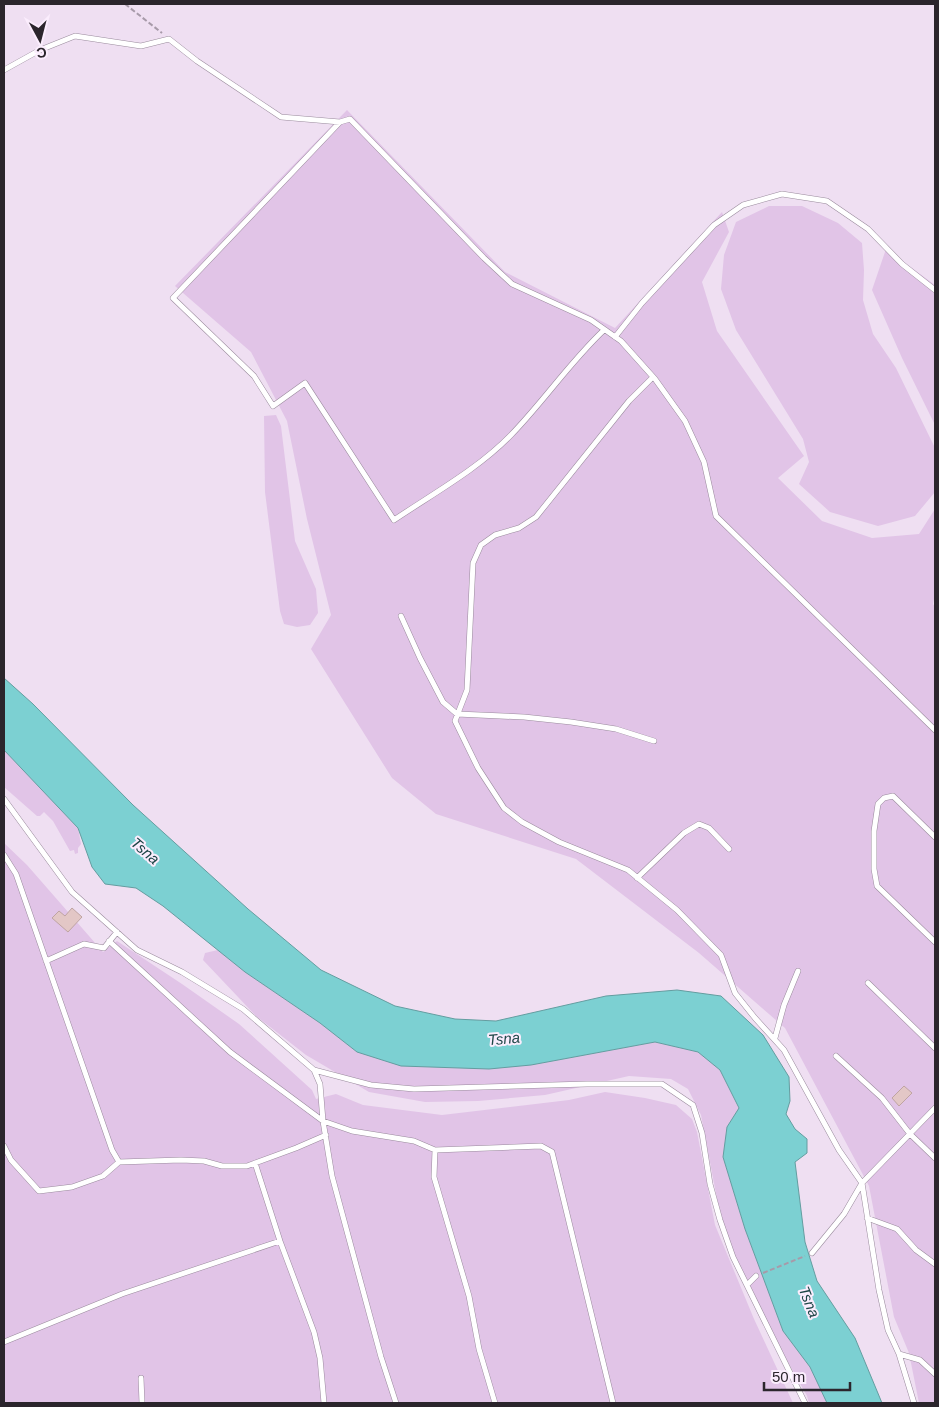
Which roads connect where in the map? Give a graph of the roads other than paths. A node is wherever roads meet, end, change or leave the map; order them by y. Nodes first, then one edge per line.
1 (4, 70) edge
2 (340, 122) junction
3 (935, 290) edge
4 (604, 330) junction
5 (614, 337) junction
6 (653, 377) junction
7 (401, 616) dead end
8 (457, 714) junction
9 (935, 730) edge
10 (654, 740) dead end
11 (4, 799) edge
12 (935, 837) edge
13 (729, 849) dead end
14 (4, 855) edge
15 (637, 878) junction
16 (117, 932) junction
17 (110, 941) junction
18 (935, 942) edge
19 (46, 961) junction
20 (798, 971) dead end
21 (868, 983) dead end
22 (775, 1038) junction
23 (935, 1048) edge
24 (836, 1056) dead end
25 (314, 1070) junction
26 (935, 1108) edge
27 (323, 1121) junction
28 (910, 1134) junction
29 (326, 1135) junction
30 (4, 1146) edge
31 (435, 1150) junction
32 (935, 1158) edge
33 (119, 1162) junction
34 (254, 1163) junction
35 (862, 1183) junction
36 (868, 1218) junction
37 (280, 1242) junction
38 (812, 1253) road end
39 (935, 1264) edge
40 (756, 1276) road end
41 (747, 1284) junction
42 (4, 1342) edge
43 (899, 1354) junction
44 (935, 1374) edge
45 (141, 1378) dead end
46 (142, 1403) edge
47 (324, 1403) edge
48 (396, 1403) edge
49 (495, 1403) edge
50 (613, 1403) edge
51 (805, 1403) edge
52 (914, 1403) edge

1 - 2 lane
2 - 4 lane
2 - 4 lane
3 - 5 lane
4 - 5 lane
5 - 6 lane
6 - 8 lane
6 - 9 lane
7 - 8 lane
8 - 10 lane
8 - 15 lane
11 - 16 lane
12 - 18 lane
13 - 15 lane
14 - 19 lane
15 - 22 lane
16 - 17 lane
16 - 25 lane
17 - 19 lane
17 - 27 lane
19 - 33 lane
20 - 22 lane
21 - 23 lane
22 - 35 lane
24 - 28 lane
25 - 27 lane
25 - 41 lane
26 - 28 lane
27 - 29 lane
27 - 31 lane
28 - 32 lane
28 - 35 lane
29 - 34 lane
29 - 48 lane
30 - 33 lane
31 - 49 lane
31 - 50 lane
33 - 34 lane
34 - 37 lane
35 - 36 lane
35 - 38 lane
36 - 39 lane
36 - 43 lane
37 - 42 lane
37 - 47 lane
40 - 41 lane
41 - 51 lane
43 - 44 lane
43 - 52 lane
45 - 46 lane

